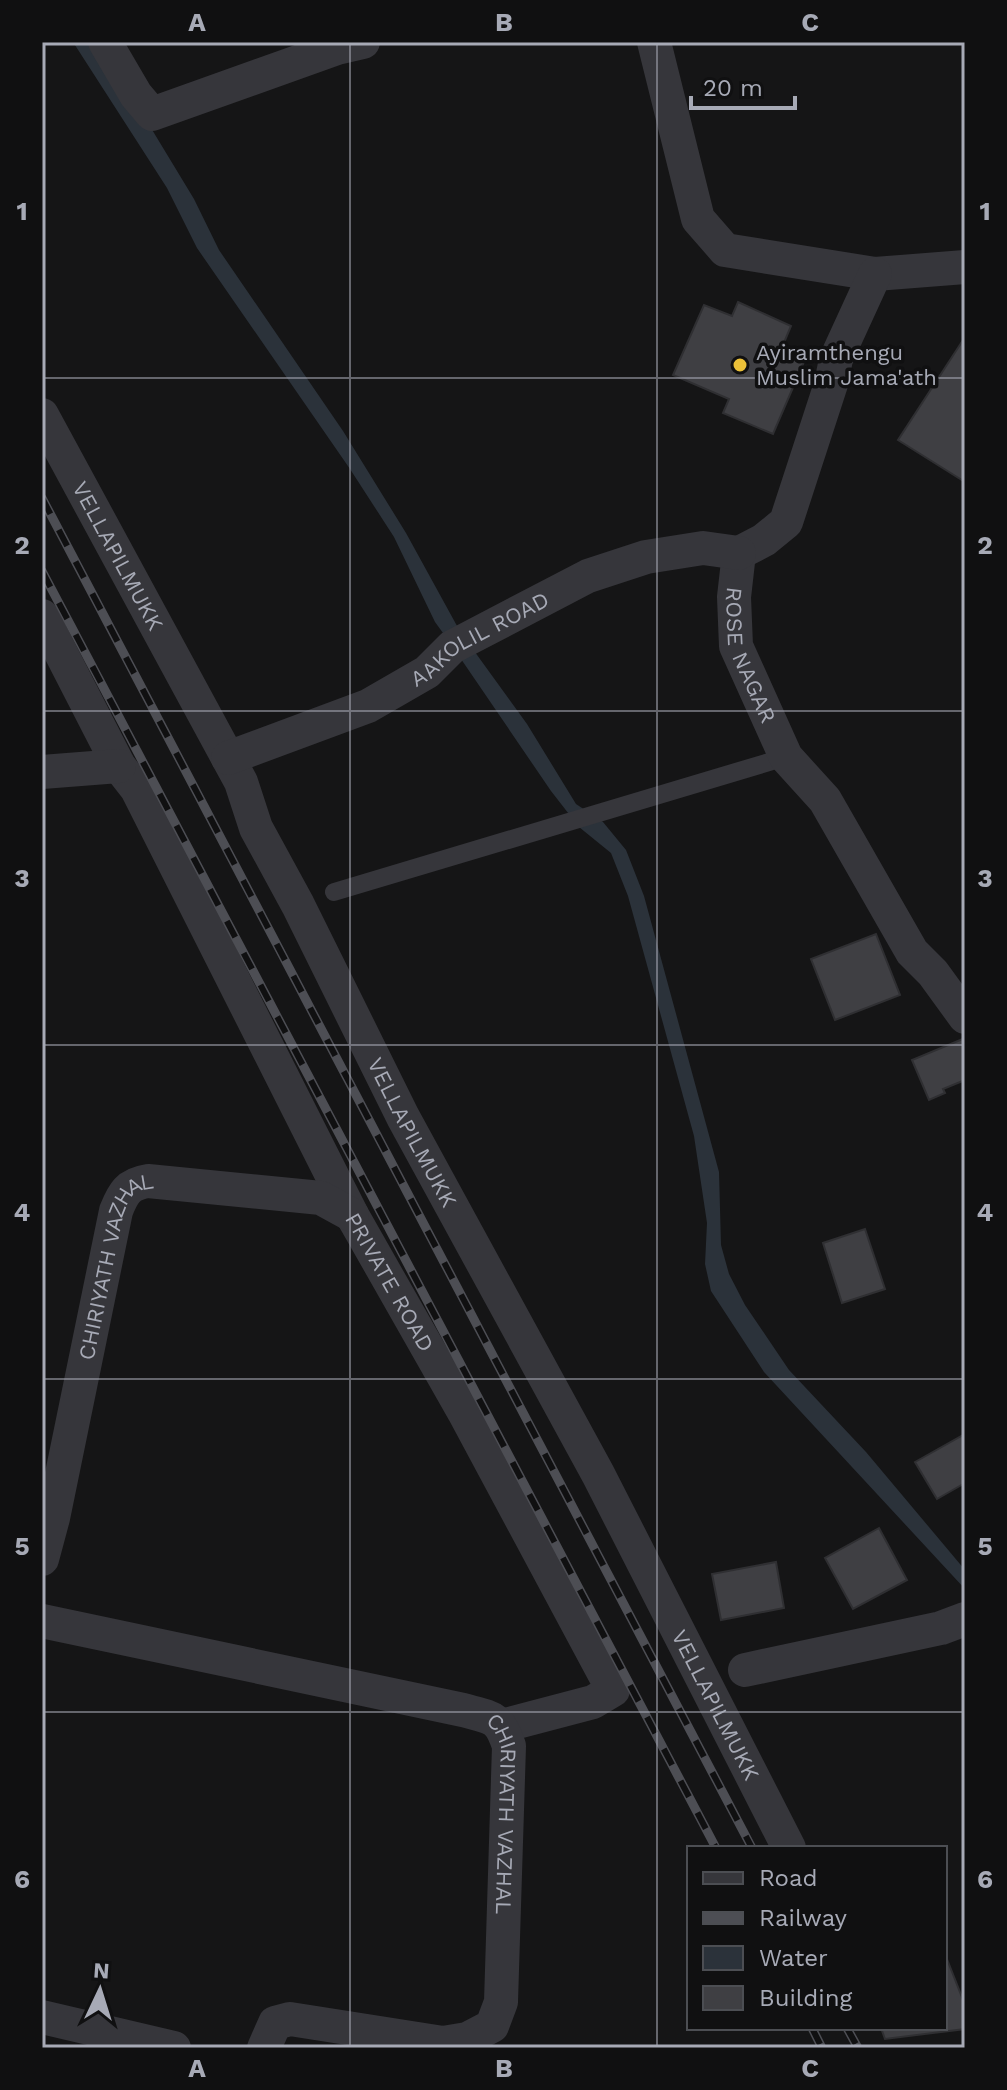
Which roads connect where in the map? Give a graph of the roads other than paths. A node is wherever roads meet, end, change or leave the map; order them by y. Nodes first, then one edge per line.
1 (105, 42) edge
2 (363, 42) edge
3 (654, 42) edge
4 (965, 267) edge
5 (875, 274) junction
6 (42, 415) edge
7 (739, 553) junction
8 (42, 616) edge
9 (786, 757) junction
10 (228, 758) junction
11 (119, 766) junction
12 (42, 772) edge
13 (334, 892) dead end
14 (965, 1017) edge
15 (352, 1215) junction
16 (48, 1516) edge
17 (42, 1559) edge
18 (965, 1619) edge
19 (42, 1621) edge
20 (745, 1670) dead end
21 (502, 1726) junction
22 (788, 1846) edge
23 (42, 2017) edge
24 (174, 2048) edge
25 (264, 2048) edge

1 - 2 street
3 - 5 street
4 - 5 street
5 - 7 street, ROSE NAGAR
6 - 10 street, VELLAPILMUKK
7 - 9 street, ROSE NAGAR
7 - 10 street, AAKOLIL ROAD
8 - 11 street, PRIVATE ROAD
9 - 13 lane
9 - 14 street, ROSE NAGAR
10 - 22 street, VELLAPILMUKK
11 - 12 street
11 - 15 street, PRIVATE ROAD
15 - 16 street, CHIRIYATH VAZHAL
15 - 21 street, PRIVATE ROAD
16 - 17 street, CHIRIYATH VAZHAL
18 - 20 street
19 - 21 street, CHIRIYATH VAZHAL
21 - 25 street, CHIRIYATH VAZHAL
23 - 24 street

